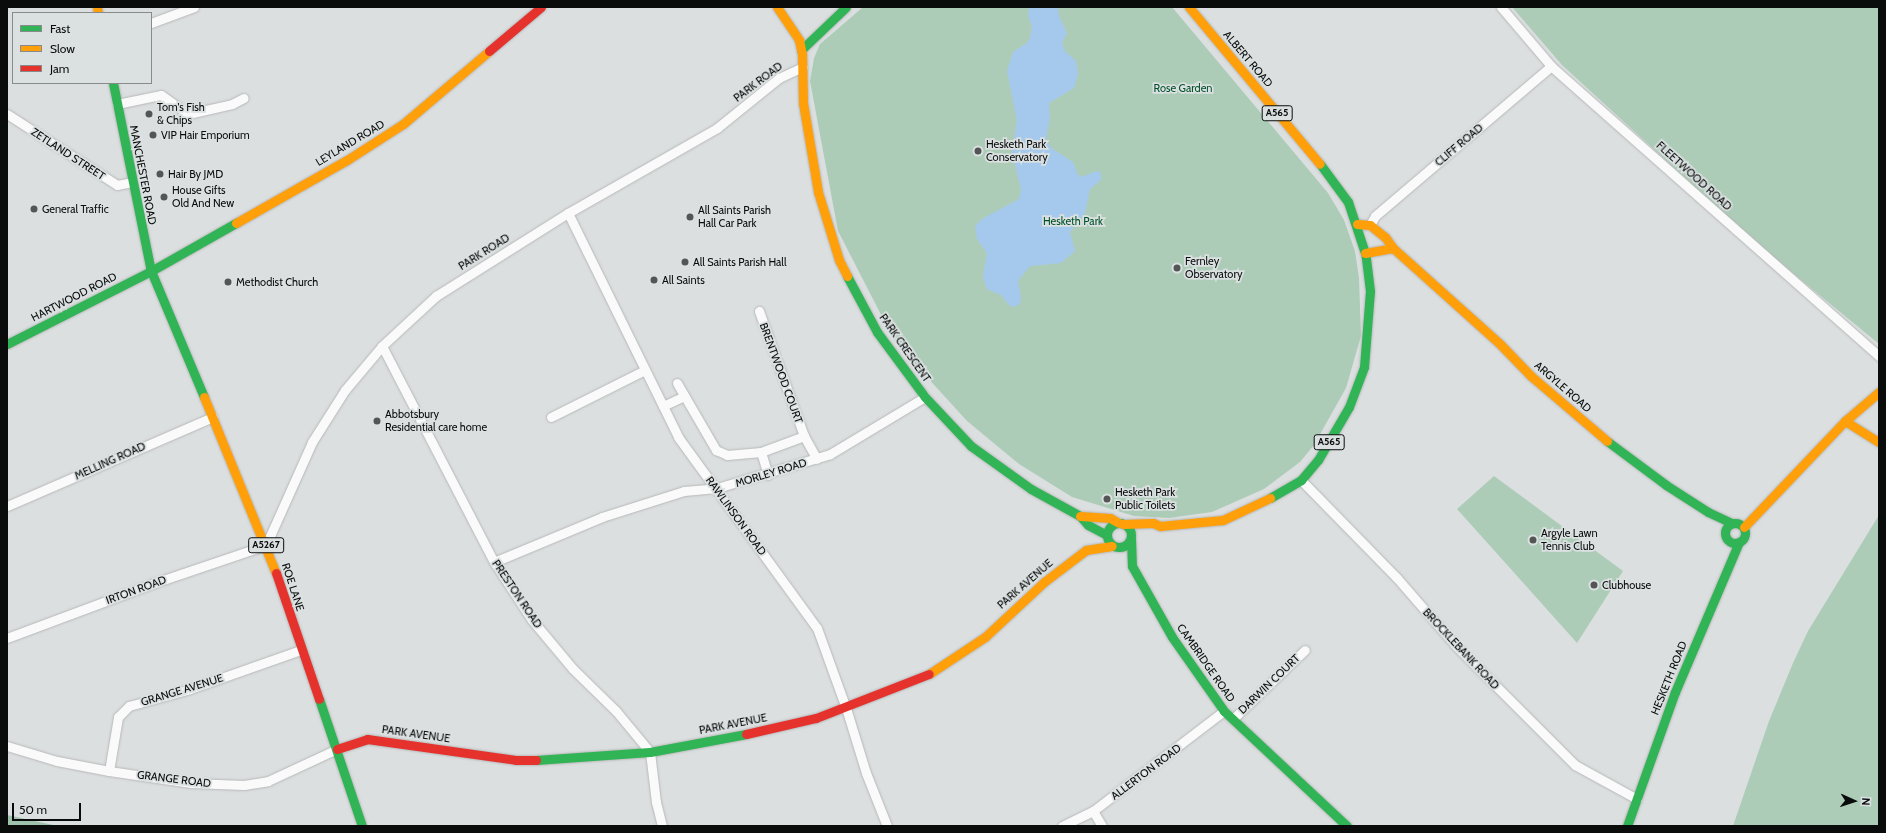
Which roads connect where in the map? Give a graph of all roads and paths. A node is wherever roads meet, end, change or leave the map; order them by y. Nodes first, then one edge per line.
1 (194, 7) edge
2 (541, 7) edge
3 (777, 7) edge
4 (846, 7) edge
5 (1189, 7) edge
6 (1501, 7) edge
7 (152, 23) edge
8 (801, 50) junction
9 (803, 66) junction
10 (1552, 66) junction
11 (113, 84) edge
12 (244, 98) dead end
13 (117, 104) junction
14 (7, 114) edge
15 (132, 182) junction
16 (568, 213) junction
17 (1357, 224) junction
18 (1370, 225) junction
19 (1394, 248) junction
20 (1365, 253) junction
21 (151, 271) junction
22 (759, 311) dead end
23 (7, 344) edge
24 (382, 346) junction
25 (1879, 356) edge
26 (645, 370) junction
27 (677, 383) dead end
28 (1879, 392) edge
29 (684, 396) junction
30 (925, 397) junction
31 (663, 406) junction
32 (212, 417) junction
33 (551, 417) dead end
34 (1845, 421) junction
35 (804, 436) junction
36 (1879, 442) edge
37 (761, 452) junction
38 (817, 459) junction
39 (768, 475) junction
40 (1301, 480) junction
41 (717, 488) junction
42 (7, 506) edge
43 (1080, 516) junction
44 (1732, 523) junction
45 (1121, 524) junction
46 (1160, 526) junction
47 (1744, 527) junction
48 (1107, 535) junction
49 (1131, 539) junction
50 (1739, 542) junction
51 (266, 546) junction
52 (1112, 546) junction
53 (1086, 550) junction
54 (494, 562) junction
55 (1132, 566) junction
56 (7, 638) edge
57 (301, 650) junction
58 (1305, 650) dead end
59 (846, 708) junction
60 (1224, 711) junction
61 (1234, 718) junction
62 (7, 746) edge
63 (337, 749) junction
64 (650, 752) junction
65 (109, 771) junction
66 (1637, 799) junction
67 (1093, 811) junction
68 (362, 826) edge
69 (662, 826) edge
70 (887, 826) edge
71 (1062, 826) edge
72 (1102, 826) edge
73 (1347, 826) edge
74 (1628, 826) edge

1 - 7 street
2 - 21 main road, LEYLAND ROAD
3 - 8 main road, PARK CRESCENT
4 - 8 main road
5 - 17 main road, ALBERT ROAD / A565
6 - 10 street, FLEETWOOD ROAD
8 - 9 main road, PARK CRESCENT
9 - 16 street, PARK ROAD
9 - 30 main road, PARK CRESCENT
10 - 18 street, CLIFF ROAD
10 - 25 street, FLEETWOOD ROAD
11 - 13 main road, MANCHESTER ROAD
12 - 13 street
13 - 15 main road, MANCHESTER ROAD
14 - 15 street, ZETLAND STREET
15 - 21 main road, MANCHESTER ROAD
16 - 24 street, PARK ROAD
16 - 26 street, RAWLINSON ROAD
17 - 18 main road
17 - 20 main road, PARK CRESCENT / A565
18 - 19 main road, ARGYLE ROAD
19 - 20 main road
19 - 44 main road, ARGYLE ROAD
20 - 40 main road, PARK CRESCENT / A565
21 - 23 main road, HARTWOOD ROAD
21 - 32 main road, ROE LANE / A5267
22 - 35 street, BRENTWOOD COURT
24 - 51 street, PARK ROAD
24 - 54 street, PRESTON ROAD
26 - 31 street, RAWLINSON ROAD
26 - 33 street
27 - 29 street, BRENTWOOD COURT
28 - 34 main road
29 - 31 street
29 - 37 street, BRENTWOOD COURT
30 - 38 street, MORLEY ROAD
30 - 43 main road, PARK CRESCENT
31 - 41 street, RAWLINSON ROAD
32 - 42 street, MELLING ROAD
32 - 51 main road, ROE LANE / A5267
34 - 36 main road
34 - 47 main road
35 - 37 street, BRENTWOOD COURT
35 - 38 street, BRENTWOOD COURT
37 - 39 street
38 - 39 street, MORLEY ROAD
39 - 41 street, MORLEY ROAD
40 - 46 main road, PARK CRESCENT / A565
40 - 66 street, BROCKLEBANK ROAD
41 - 54 street, MORLEY ROAD
41 - 59 street, RAWLINSON ROAD
43 - 45 main road, PARK CRESCENT
43 - 48 main road, PARK CRESCENT
44 - 47 main road
44 - 50 main road
45 - 46 main road, PARK CRESCENT / A565
45 - 48 main road
45 - 49 main road
46 - 49 main road, PARK CRESCENT / A565
47 - 50 main road
48 - 52 main road
48 - 53 main road, PARK AVENUE
49 - 52 main road, A565
49 - 55 main road, CAMBRIDGE ROAD
50 - 66 main road, HESKETH ROAD
51 - 56 street, IRTON ROAD
51 - 57 main road, ROE LANE / A5267
52 - 53 main road, PARK AVENUE
52 - 55 main road, CAMBRIDGE ROAD
53 - 59 main road, PARK AVENUE
54 - 64 street, PRESTON ROAD
55 - 60 main road, CAMBRIDGE ROAD
57 - 63 main road, ROE LANE / A5267
57 - 65 street, GRANGE AVENUE
58 - 61 street, DARWIN COURT
59 - 64 main road, PARK AVENUE
59 - 70 street, RAWLINSON ROAD
60 - 61 main road, CAMBRIDGE ROAD
60 - 67 street, ALLERTON ROAD
61 - 73 main road, CAMBRIDGE ROAD
62 - 65 street, GRANGE ROAD
63 - 64 main road, PARK AVENUE
63 - 65 street, GRANGE ROAD
63 - 68 main road, ROE LANE / A5267
64 - 69 street
66 - 74 main road, HESKETH ROAD
67 - 71 street, ALLERTON ROAD
67 - 72 street

